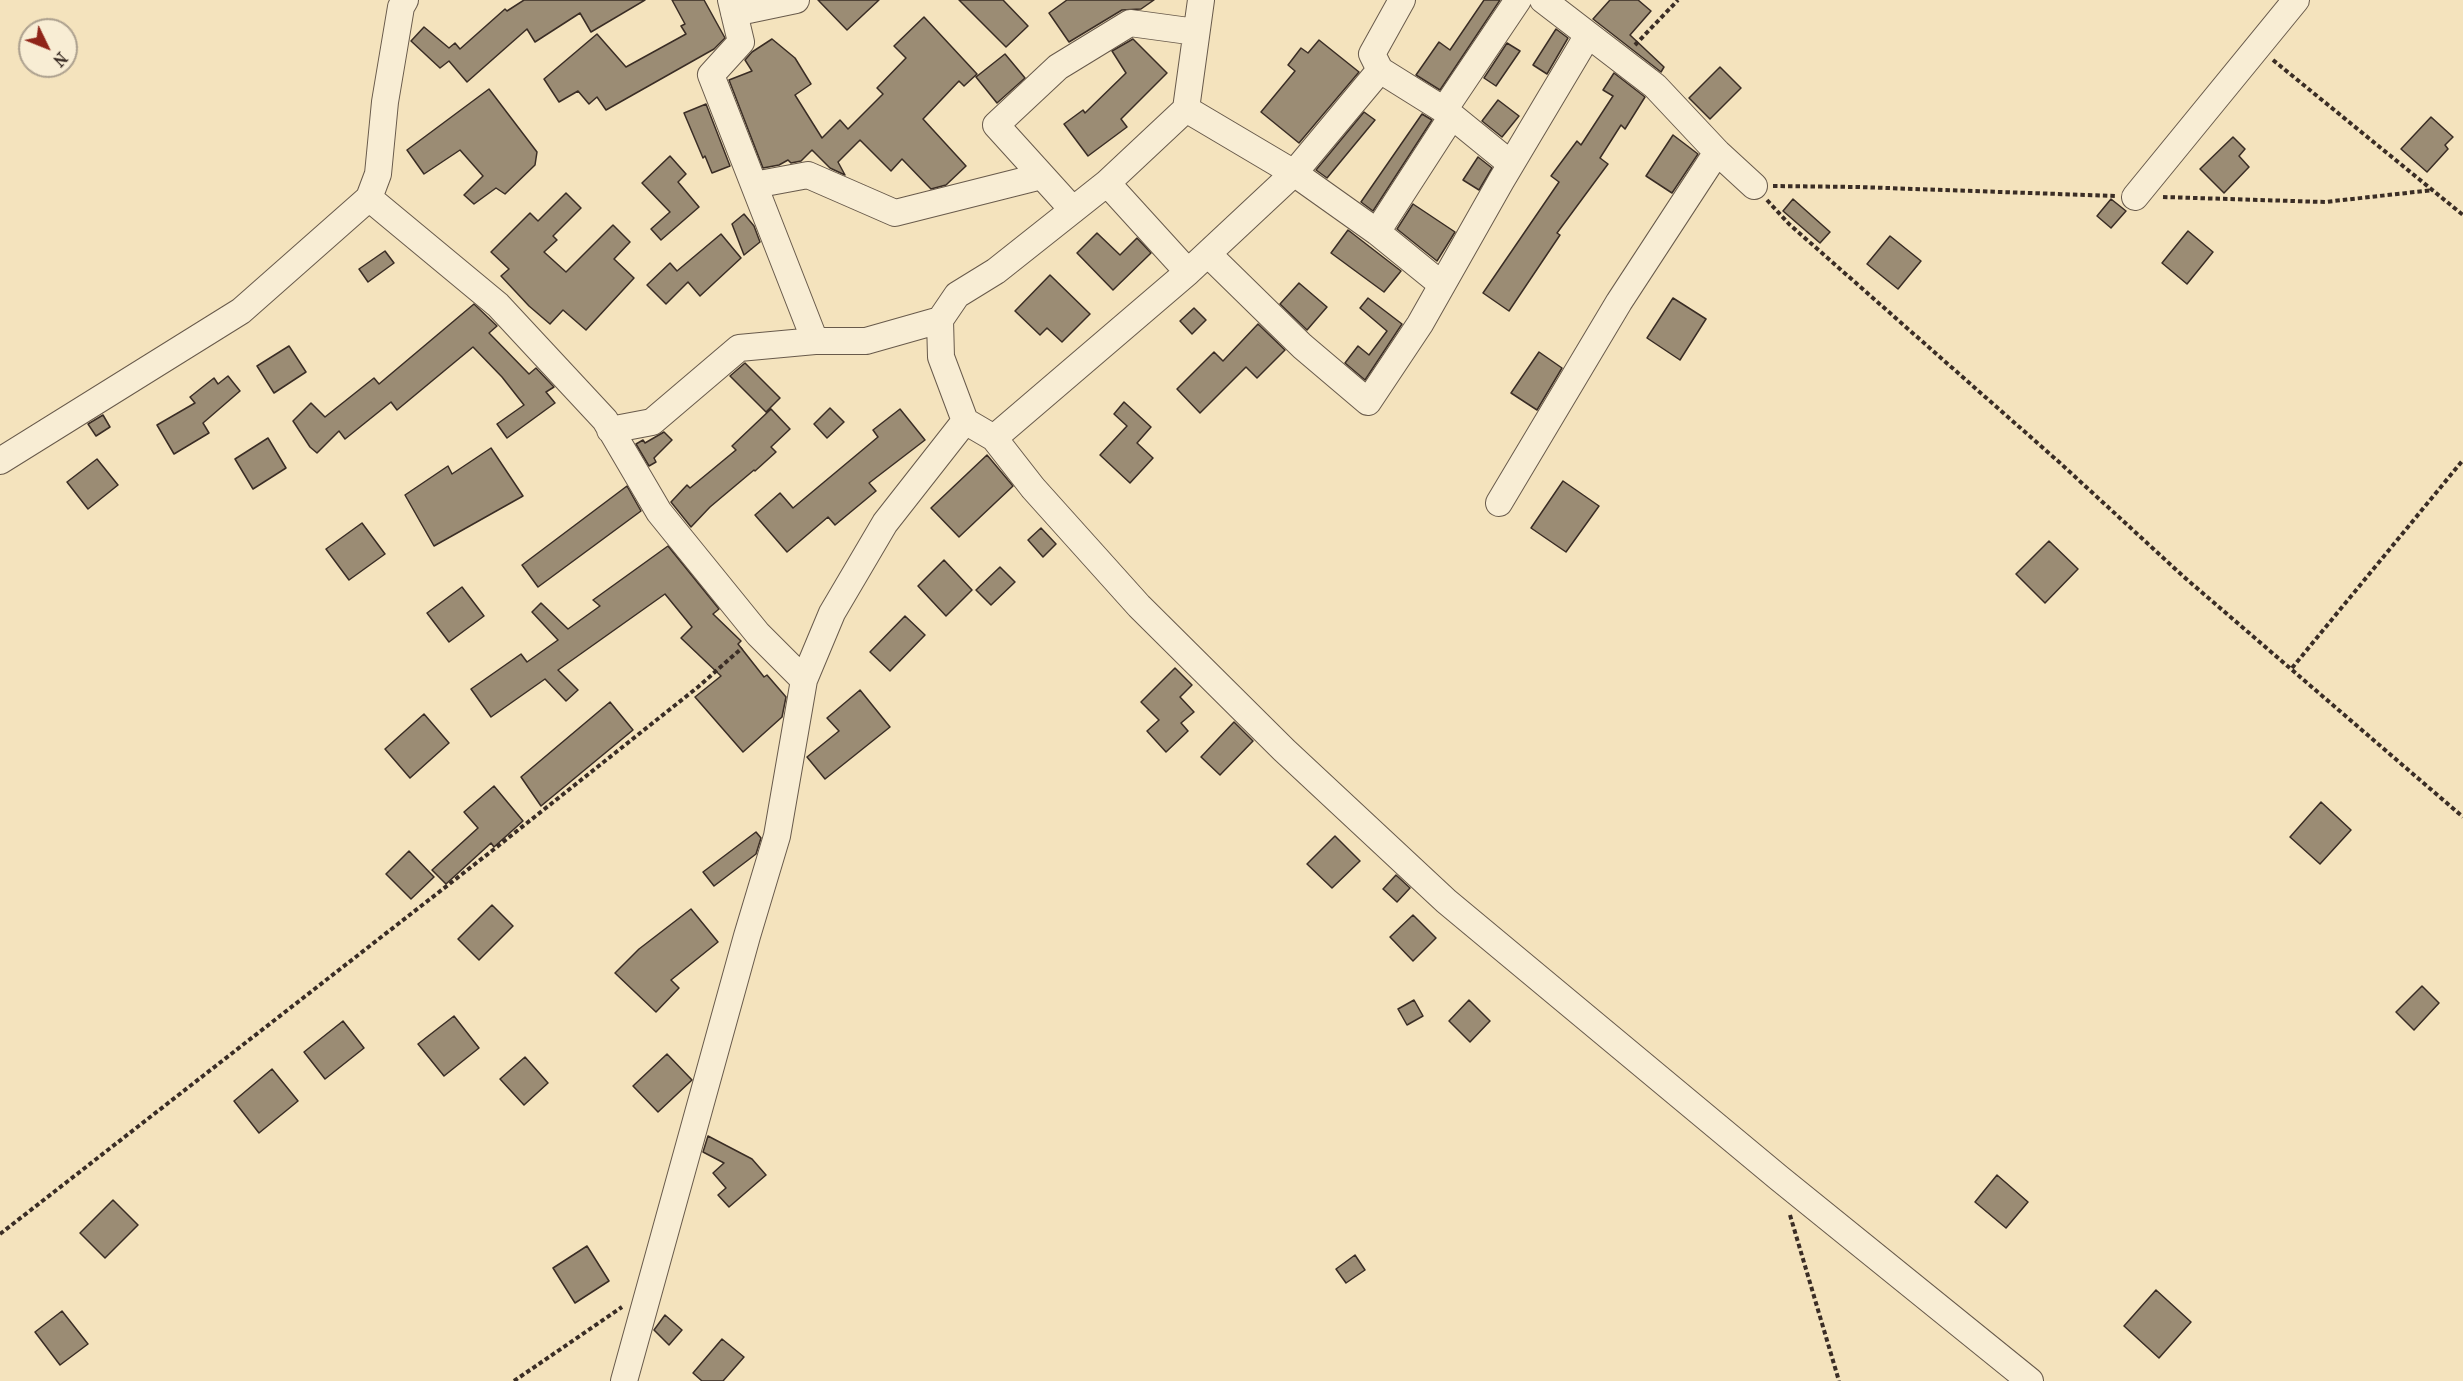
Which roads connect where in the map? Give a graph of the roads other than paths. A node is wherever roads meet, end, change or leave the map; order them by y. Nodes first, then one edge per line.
1 (405, 0) edge
2 (796, 0) edge
3 (1201, 0) edge
4 (1402, 0) edge
5 (1518, 0) edge
6 (1543, 0) edge
7 (2296, 0) edge
8 (733, 7) edge
9 (1196, 32) junction
10 (1588, 35) junction
11 (1380, 70) junction
12 (1186, 109) junction
13 (1448, 113) junction
14 (1717, 152) junction
15 (1512, 164) junction
16 (1293, 173) junction
17 (1042, 176) junction
18 (1107, 183) junction
19 (754, 185) junction
20 (1754, 186) road end
21 (2135, 197) road end
22 (369, 198) junction
23 (1073, 210) junction
24 (1377, 232) junction
25 (1208, 254) junction
26 (1188, 272) junction
27 (1441, 284) junction
28 (940, 320) junction
29 (814, 341) junction
30 (965, 421) junction
31 (610, 430) junction
32 (994, 438) junction
33 (0, 461) edge
34 (1499, 503) dead end
35 (804, 680) junction
36 (624, 1381) edge
37 (2030, 1381) edge

1 - 22 street
2 - 8 street
3 - 9 street
4 - 11 street
5 - 13 street
6 - 10 street
7 - 21 street
8 - 19 street
9 - 12 street
9 - 17 street
10 - 14 street
10 - 15 street
11 - 13 street
11 - 16 street
12 - 16 street
12 - 18 street
13 - 15 street
13 - 24 street
14 - 20 street
14 - 34 street
15 - 27 street
16 - 24 street
16 - 25 street
17 - 19 street
17 - 23 street
18 - 23 street
18 - 26 street
19 - 29 street
22 - 31 street
22 - 33 street
23 - 28 street
24 - 27 street
25 - 26 street
25 - 27 street
26 - 32 street
28 - 29 street
28 - 30 street
29 - 31 street
30 - 32 street
30 - 35 street
31 - 35 street
32 - 37 street
35 - 36 street

